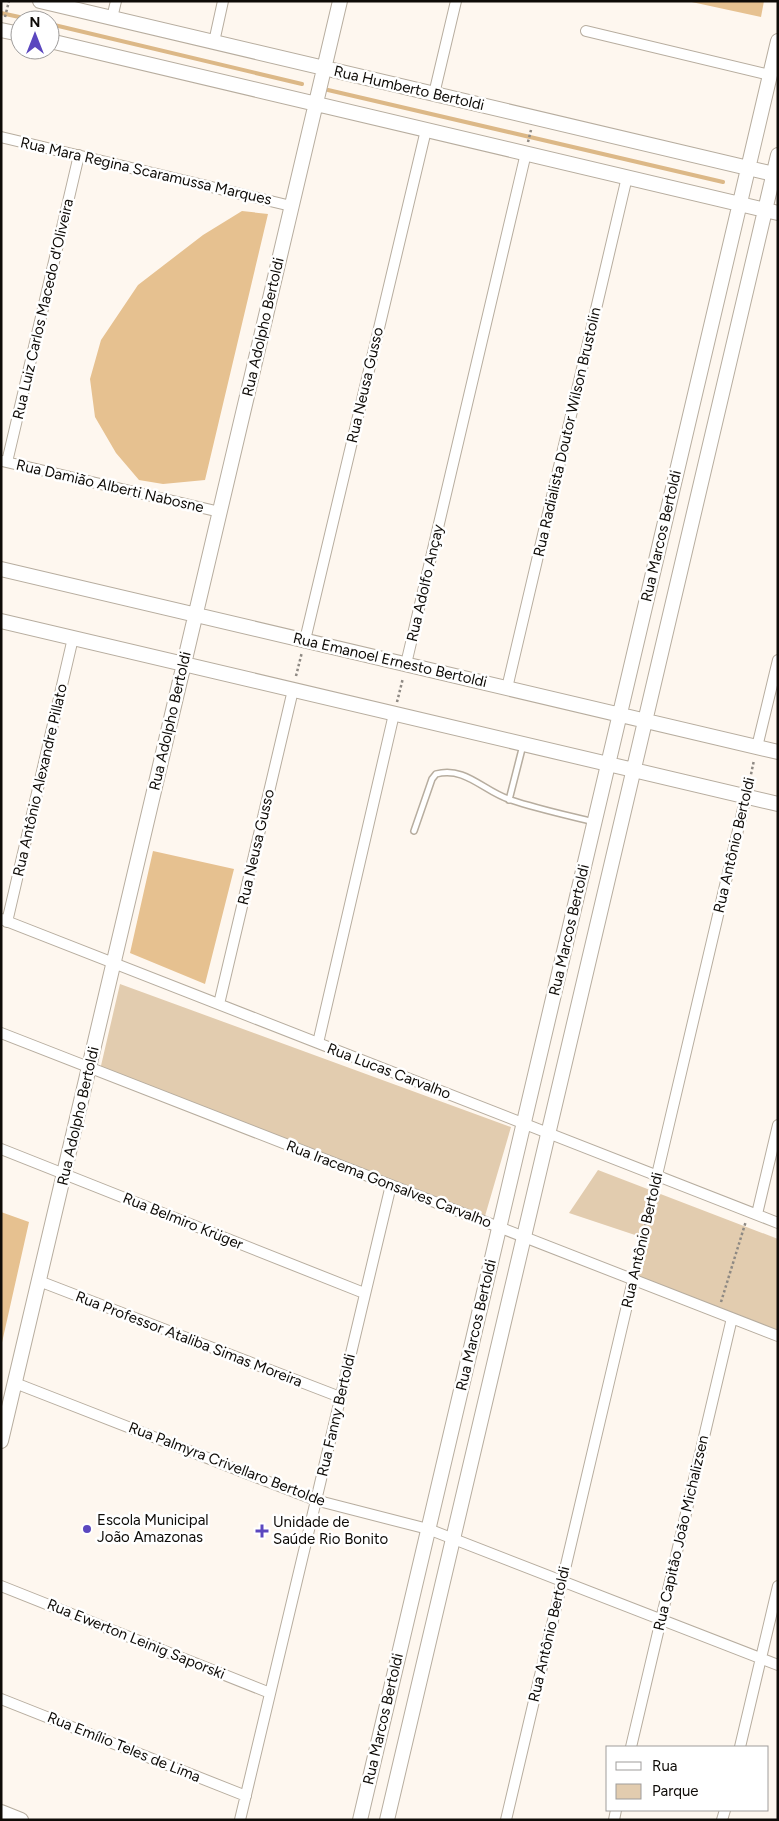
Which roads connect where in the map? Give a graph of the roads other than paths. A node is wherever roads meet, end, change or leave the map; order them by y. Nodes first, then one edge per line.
1 (40, 1) edge
2 (116, 1) edge
3 (223, 1) edge
4 (340, 1) edge
5 (456, 1) edge
6 (112, 18) junction
7 (586, 31) dead end
8 (778, 41) edge
9 (214, 42) junction
10 (60, 43) edge
11 (324, 68) junction
12 (770, 75) junction
13 (434, 94) junction
14 (315, 104) junction
15 (426, 130) junction
16 (1, 137) edge
17 (526, 153) junction
18 (79, 155) junction
19 (778, 155) edge
20 (748, 168) junction
21 (776, 174) edge
22 (627, 177) junction
23 (740, 204) junction
24 (292, 206) junction
25 (771, 211) edge
26 (4, 461) edge
27 (220, 512) junction
28 (1, 569) edge
29 (195, 614) junction
30 (1, 621) edge
31 (74, 638) junction
32 (305, 640) junction
33 (778, 660) edge
34 (184, 664) junction
35 (406, 664) junction
36 (507, 688) junction
37 (293, 690) junction
38 (394, 714) junction
39 (620, 714) junction
40 (645, 720) junction
41 (523, 744) junction
42 (757, 747) junction
43 (778, 752) edge
44 (608, 764) junction
45 (633, 770) junction
46 (746, 796) junction
47 (509, 800) junction
48 (778, 804) edge
49 (594, 822) junction
50 (414, 831) dead end
51 (4, 920) edge
52 (114, 963) junction
53 (219, 1004) junction
54 (1, 1033) edge
55 (318, 1043) junction
56 (89, 1067) junction
57 (523, 1123) junction
58 (778, 1125) edge
59 (548, 1133) junction
60 (1, 1149) edge
61 (64, 1174) junction
62 (657, 1175) junction
63 (391, 1185) junction
64 (753, 1213) junction
65 (778, 1223) edge
66 (500, 1228) junction
67 (524, 1237) junction
68 (39, 1280) junction
69 (633, 1280) junction
70 (364, 1293) junction
71 (732, 1318) junction
72 (778, 1336) edge
73 (15, 1383) junction
74 (340, 1397) junction
75 (1, 1442) edge
76 (316, 1500) junction
77 (428, 1529) junction
78 (453, 1538) junction
79 (562, 1581) junction
80 (1, 1586) edge
81 (778, 1586) edge
82 (661, 1619) junction
83 (761, 1658) junction
84 (778, 1665) edge
85 (270, 1693) junction
86 (1, 1699) edge
87 (631, 1746) edge
88 (740, 1746) edge
89 (246, 1796) junction
90 (1, 1812) edge
91 (21, 1820) edge
92 (240, 1820) edge
93 (360, 1820) edge
94 (386, 1820) edge
95 (506, 1820) edge

1 - 6 street, Rua Humberto Bertoldi
2 - 6 street
3 - 9 street
4 - 11 street, Rua Adolpho Bertoldi
5 - 13 street
6 - 9 street, Rua Humberto Bertoldi
7 - 12 street
8 - 12 street, Rua Marcos Bertoldi
9 - 11 street, Rua Humberto Bertoldi
10 - 14 street
11 - 13 street, Rua Humberto Bertoldi
11 - 14 street, Rua Adolpho Bertoldi
12 - 20 street, Rua Marcos Bertoldi
13 - 20 street, Rua Humberto Bertoldi
14 - 15 street
14 - 24 street, Rua Adolpho Bertoldi
15 - 17 street
15 - 32 street, Rua Neusa Gusso
16 - 18 street, Rua Mara Regina Scaramussa Marques
17 - 22 street
17 - 35 street, Rua Adolfo Ançay
18 - 24 street, Rua Mara Regina Scaramussa Marques
18 - 26 street, Rua Luiz Carlos Macedo d'Oliveira
19 - 21 street, Rua Marcos Bertoldi
20 - 21 street, Rua Humberto Bertoldi
20 - 23 street, Rua Marcos Bertoldi
21 - 25 street, Rua Marcos Bertoldi
22 - 23 street
22 - 36 street, Rua Radialista Doutor Wilson Brustolin
23 - 25 street
23 - 39 street, Rua Marcos Bertoldi
24 - 27 street, Rua Adolpho Bertoldi
25 - 40 street, Rua Marcos Bertoldi
26 - 27 street, Rua Damião Alberti Nabosne
27 - 29 street, Rua Adolpho Bertoldi
28 - 29 street, Rua Emanoel Ernesto Bertoldi
29 - 32 street, Rua Emanoel Ernesto Bertoldi
29 - 34 street, Rua Adolpho Bertoldi
30 - 31 street
31 - 34 street
31 - 51 street, Rua Antônio Alexandre Pillato
32 - 35 street, Rua Emanoel Ernesto Bertoldi
33 - 42 street
34 - 37 street
34 - 52 street, Rua Adolpho Bertoldi
35 - 36 street, Rua Emanoel Ernesto Bertoldi
36 - 39 street, Rua Emanoel Ernesto Bertoldi
37 - 38 street
37 - 53 street, Rua Neusa Gusso
38 - 41 street
38 - 55 street
39 - 40 street, Rua Emanoel Ernesto Bertoldi
39 - 44 street, Rua Marcos Bertoldi
40 - 42 street, Rua Emanoel Ernesto Bertoldi
40 - 45 street, Rua Marcos Bertoldi
41 - 44 street
41 - 47 lane
42 - 43 street, Rua Emanoel Ernesto Bertoldi
44 - 45 street
44 - 49 street, Rua Marcos Bertoldi
45 - 46 street
45 - 59 street, Rua Marcos Bertoldi
46 - 48 street
46 - 62 street, Rua Antônio Bertoldi
47 - 49 lane
47 - 50 lane
49 - 57 street, Rua Marcos Bertoldi
51 - 52 street, Rua Lucas Carvalho
52 - 53 street, Rua Lucas Carvalho
52 - 56 street, Rua Adolpho Bertoldi
53 - 55 street, Rua Lucas Carvalho
54 - 56 street, Rua Iracema Gonsalves Carvalho
55 - 57 street, Rua Lucas Carvalho
56 - 61 street, Rua Adolpho Bertoldi
56 - 63 street, Rua Iracema Gonsalves Carvalho
57 - 59 street, Rua Lucas Carvalho
57 - 66 street, Rua Marcos Bertoldi
58 - 64 street
59 - 62 street, Rua Lucas Carvalho
59 - 67 street, Rua Marcos Bertoldi
60 - 61 street, Rua Belmiro Krüger
61 - 68 street, Rua Adolpho Bertoldi
61 - 70 street, Rua Belmiro Krüger
62 - 64 street, Rua Lucas Carvalho
63 - 66 street, Rua Iracema Gonsalves Carvalho
63 - 70 street, Rua Fanny Bertoldi
64 - 65 street, Rua Lucas Carvalho
66 - 67 street, Rua Iracema Gonsalves Carvalho
66 - 77 street, Rua Marcos Bertoldi
67 - 69 street, Rua Iracema Gonsalves Carvalho
67 - 78 street, Rua Marcos Bertoldi
68 - 73 street, Rua Adolpho Bertoldi
68 - 74 street, Rua Professor Ataliba Simas Moreira
69 - 71 street, Rua Iracema Gonsalves Carvalho
69 - 79 street, Rua Antônio Bertoldi
70 - 74 street, Rua Fanny Bertoldi
71 - 72 street, Rua Iracema Gonsalves Carvalho
71 - 82 street, Rua Capitão João Michalizsen
73 - 75 street, Rua Adolpho Bertoldi
73 - 76 street, Rua Palmyra Crivellaro Bertolde
74 - 76 street, Rua Fanny Bertoldi
76 - 77 street, Rua Palmyra Crivellaro Bertolde
76 - 85 street, Rua Fanny Bertoldi
77 - 78 street, Rua Palmyra Crivellaro Bertolde
77 - 93 street, Rua Marcos Bertoldi
78 - 79 street, Rua Palmyra Crivellaro Bertolde
78 - 94 street, Rua Marcos Bertoldi
79 - 82 street, Rua Palmyra Crivellaro Bertolde
79 - 95 street, Rua Antônio Bertoldi
80 - 85 street, Rua Ewerton Leinig Saporski
81 - 83 street
82 - 83 street, Rua Palmyra Crivellaro Bertolde
82 - 87 street, Rua Capitão João Michalizsen
83 - 84 street, Rua Palmyra Crivellaro Bertolde
83 - 88 street
85 - 89 street, Rua Fanny Bertoldi
86 - 89 street, Rua Emílio Teles de Lima
89 - 92 street, Rua Fanny Bertoldi
90 - 91 street

